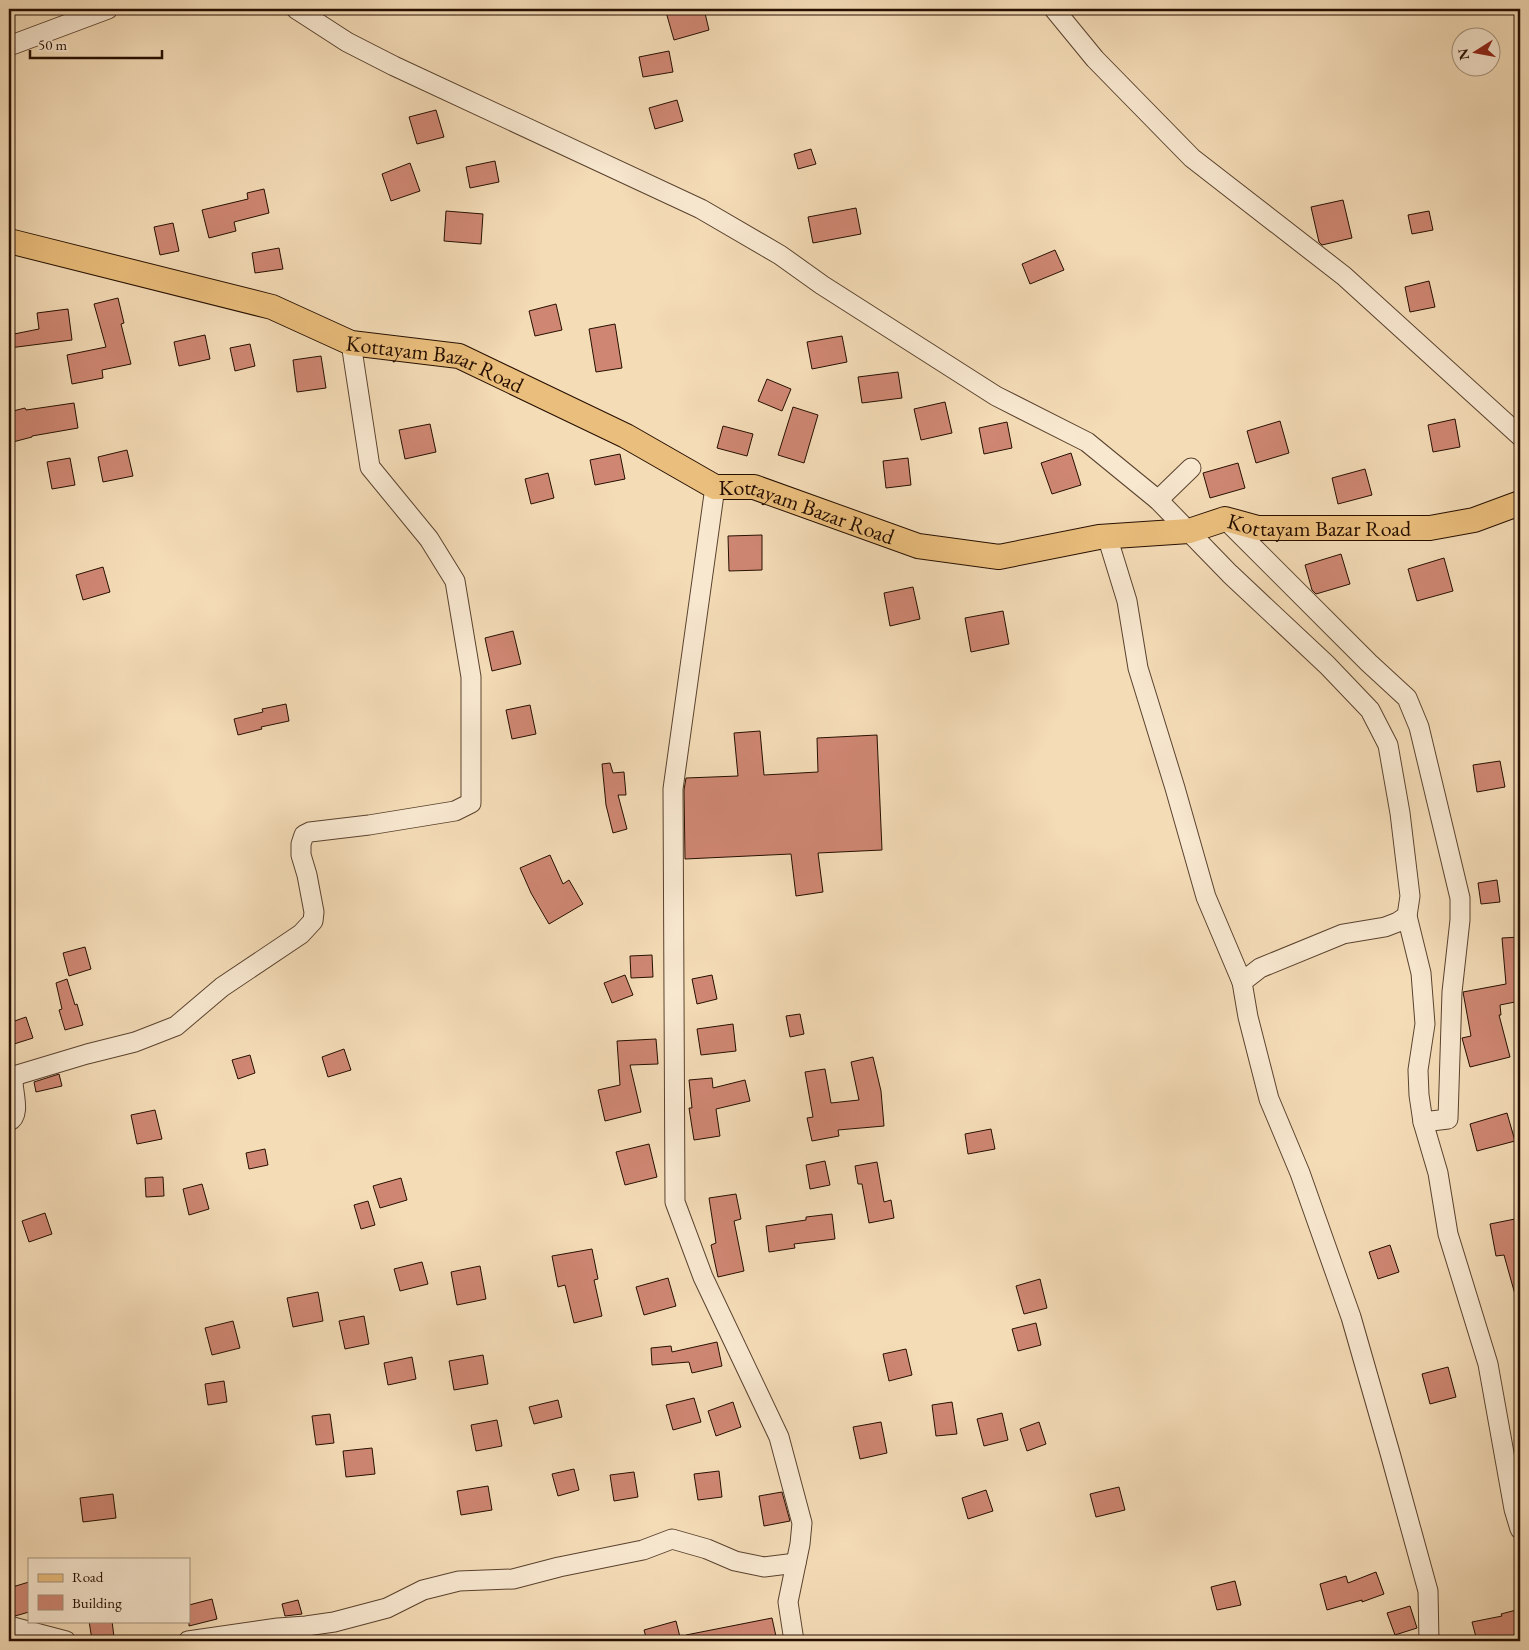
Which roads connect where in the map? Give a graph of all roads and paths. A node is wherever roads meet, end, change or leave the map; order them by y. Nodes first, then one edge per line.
1 (108, 9) edge
2 (296, 9) edge
3 (1054, 9) edge
4 (9, 46) edge
5 (9, 241) edge
6 (351, 342) junction
7 (1520, 436) edge
8 (1191, 468) dead end
9 (715, 487) junction
10 (1158, 500) junction
11 (1520, 503) edge
12 (1225, 519) junction
13 (1192, 530) junction
14 (1108, 536) junction
15 (1407, 916) junction
16 (1242, 982) junction
17 (9, 1121) edge
18 (1423, 1122) junction
19 (1520, 1529) edge
20 (796, 1563) junction
21 (9, 1626) edge
22 (66, 1641) edge
23 (188, 1641) edge
24 (794, 1641) edge
25 (1429, 1641) edge

1 - 4 street
2 - 10 street
3 - 7 street
5 - 6 main road, Kottayam Bazar Road
6 - 9 main road, Kottayam Bazar Road
6 - 17 street
8 - 10 street
9 - 14 main road, Kottayam Bazar Road
9 - 20 street
10 - 13 street
11 - 12 main road, Kottayam Bazar Road
12 - 13 main road, Kottayam Bazar Road
12 - 18 street
13 - 14 main road, Kottayam Bazar Road
13 - 15 street
14 - 16 street
15 - 16 street
15 - 18 street
16 - 25 street
18 - 19 street
20 - 23 street
20 - 24 street
21 - 22 street

